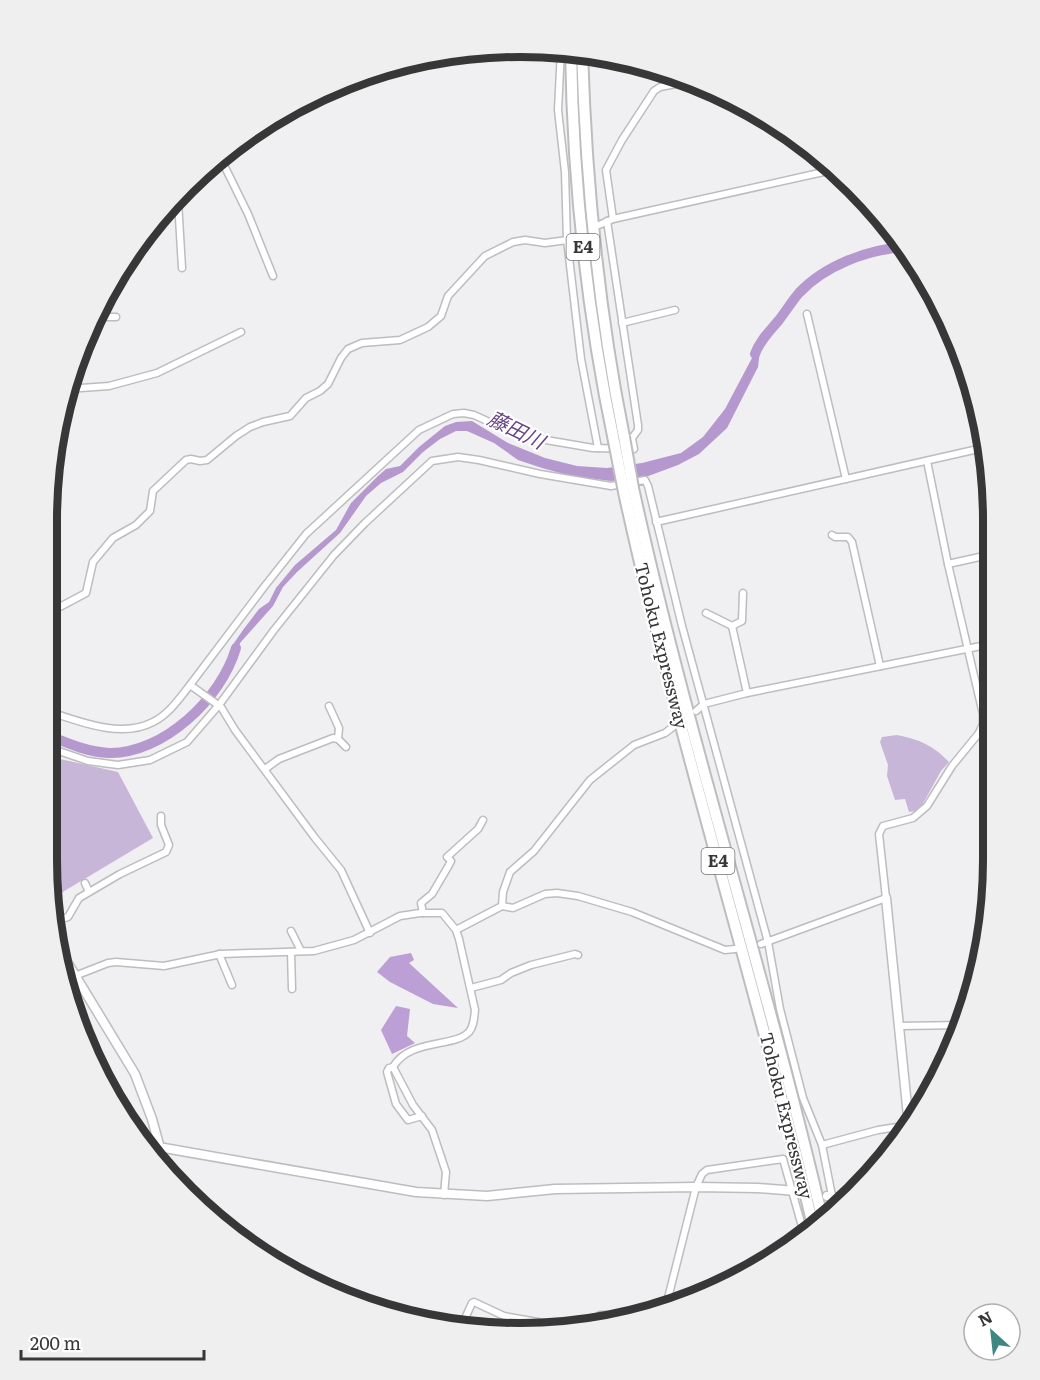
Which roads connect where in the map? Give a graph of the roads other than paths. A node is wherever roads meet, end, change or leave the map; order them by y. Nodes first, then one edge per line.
1 (561, 59) edge
2 (571, 60) edge
3 (582, 61) edge
4 (675, 84) edge
5 (224, 165) edge
6 (825, 172) edge
7 (178, 208) edge
8 (610, 220) junction
9 (599, 225) dead end
10 (575, 237) dead end
11 (567, 240) junction
12 (182, 268) dead end
13 (273, 276) dead end
14 (675, 310) dead end
15 (807, 314) dead end
16 (104, 317) edge
17 (116, 317) dead end
18 (622, 323) junction
19 (241, 332) dead end
20 (77, 388) edge
21 (619, 439) junction
22 (598, 448) junction
23 (977, 449) edge
24 (927, 461) junction
25 (846, 479) junction
26 (628, 490) junction
27 (656, 522) junction
28 (832, 535) dead end
29 (983, 556) edge
30 (948, 564) junction
31 (743, 593) dead end
32 (57, 608) edge
33 (706, 613) dead end
34 (732, 626) junction
35 (983, 646) edge
36 (967, 650) junction
37 (880, 666) junction
38 (192, 687) junction
39 (747, 693) junction
40 (704, 704) junction
41 (218, 705) junction
42 (329, 706) dead end
43 (696, 711) dead end
44 (57, 714) edge
45 (673, 727) dead end
46 (979, 733) junction
47 (983, 734) edge
48 (338, 739) junction
49 (346, 747) dead end
50 (57, 750) edge
51 (265, 769) junction
52 (160, 816) dead end
53 (483, 820) dead end
54 (85, 883) dead end
55 (88, 892) junction
56 (886, 897) junction
57 (502, 906) junction
58 (423, 913) junction
59 (61, 919) edge
60 (456, 930) junction
61 (291, 931) dead end
62 (370, 933) junction
63 (764, 943) junction
64 (735, 949) dead end
65 (301, 951) junction
66 (291, 952) junction
67 (219, 954) junction
68 (578, 955) dead end
69 (70, 966) edge
70 (76, 976) junction
71 (72, 977) edge
72 (232, 985) dead end
73 (471, 988) junction
74 (292, 989) dead end
75 (952, 1025) edge
76 (900, 1026) junction
77 (393, 1067) junction
78 (908, 1113) edge
79 (422, 1116) junction
80 (898, 1127) edge
81 (822, 1146) junction
82 (160, 1148) junction
83 (161, 1152) edge
84 (696, 1186) junction
85 (794, 1191) junction
86 (444, 1195) junction
87 (830, 1197) junction
88 (836, 1198) edge
89 (832, 1202) edge
90 (820, 1212) edge
91 (811, 1219) edge
92 (803, 1226) edge
93 (668, 1298) edge
94 (464, 1319) edge
95 (540, 1322) edge

1 - 11 street
2 - 21 highway, Tohoku Expressway / E4
3 - 21 highway, Tohoku Expressway / E4
4 - 8 street
5 - 13 street
6 - 8 street
7 - 12 street
8 - 9 street
8 - 18 street
10 - 11 street
11 - 22 street
11 - 32 street
14 - 18 street
15 - 25 street
16 - 17 street
18 - 22 street
19 - 20 street
21 - 26 highway, Tohoku Expressway / E4, bridge
22 - 38 street
23 - 24 street
24 - 25 street
24 - 30 street
25 - 27 street
26 - 90 highway, Tohoku Expressway / E4
26 - 91 highway, Tohoku Expressway / E4
27 - 40 street
27 - 41 street
28 - 37 street
29 - 30 street
30 - 36 street
31 - 34 street
33 - 34 street
34 - 39 street
35 - 36 street
36 - 37 street
36 - 46 street
37 - 39 street
38 - 41 street
38 - 44 street
39 - 40 street
40 - 43 street
40 - 63 street
41 - 50 street
41 - 51 street
42 - 48 street
45 - 57 street
46 - 47 street
46 - 56 street
48 - 49 street
48 - 51 street
51 - 62 street
52 - 55 street
53 - 58 street
54 - 55 street
55 - 59 street
56 - 63 street
56 - 76 street
57 - 60 street
57 - 64 street
58 - 60 street
58 - 62 street
60 - 73 street
61 - 65 street
62 - 65 street
63 - 81 street
65 - 66 street
66 - 67 street
66 - 74 street
67 - 70 street
67 - 72 street
68 - 73 street
69 - 70 street
70 - 71 street
70 - 82 street
73 - 77 street
75 - 76 street
76 - 78 street
77 - 79 street
77 - 79 street
79 - 86 street
80 - 81 street
81 - 87 street
82 - 83 street
82 - 86 street
84 - 85 street
84 - 85 street
84 - 86 street
84 - 93 street
85 - 92 street
87 - 88 street
87 - 89 street
94 - 95 street

